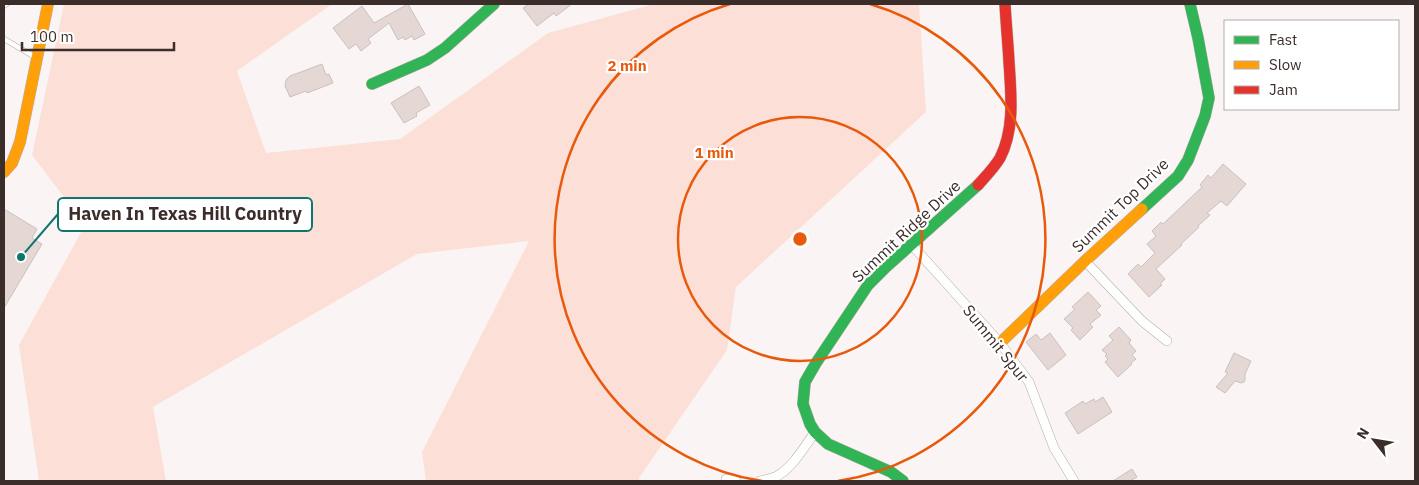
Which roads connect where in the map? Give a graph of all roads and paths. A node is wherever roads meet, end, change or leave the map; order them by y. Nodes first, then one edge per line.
1 (8, 4) edge
2 (48, 4) edge
3 (494, 4) edge
4 (1005, 4) edge
5 (1190, 4) edge
6 (4, 6) edge
7 (4, 39) edge
8 (36, 58) junction
9 (372, 84) dead end
10 (6, 170) edge
11 (911, 244) junction
12 (1086, 261) junction
13 (1167, 341) dead end
14 (1000, 343) junction
15 (815, 432) junction
16 (726, 478) dead end
17 (736, 481) edge
18 (760, 481) edge
19 (903, 481) edge
20 (1074, 481) edge

1 - 6 lane
2 - 8 street
3 - 9 street
4 - 11 street, Summit Ridge Drive
5 - 12 street, Summit Top Drive
7 - 8 lane
8 - 10 street
11 - 14 street, Summit Spur
11 - 15 street, Summit Ridge Drive
12 - 13 street
12 - 14 street, Summit Top Drive
14 - 20 street, Summit Spur
15 - 18 street
15 - 19 street, Summit Ridge Drive
16 - 17 street

